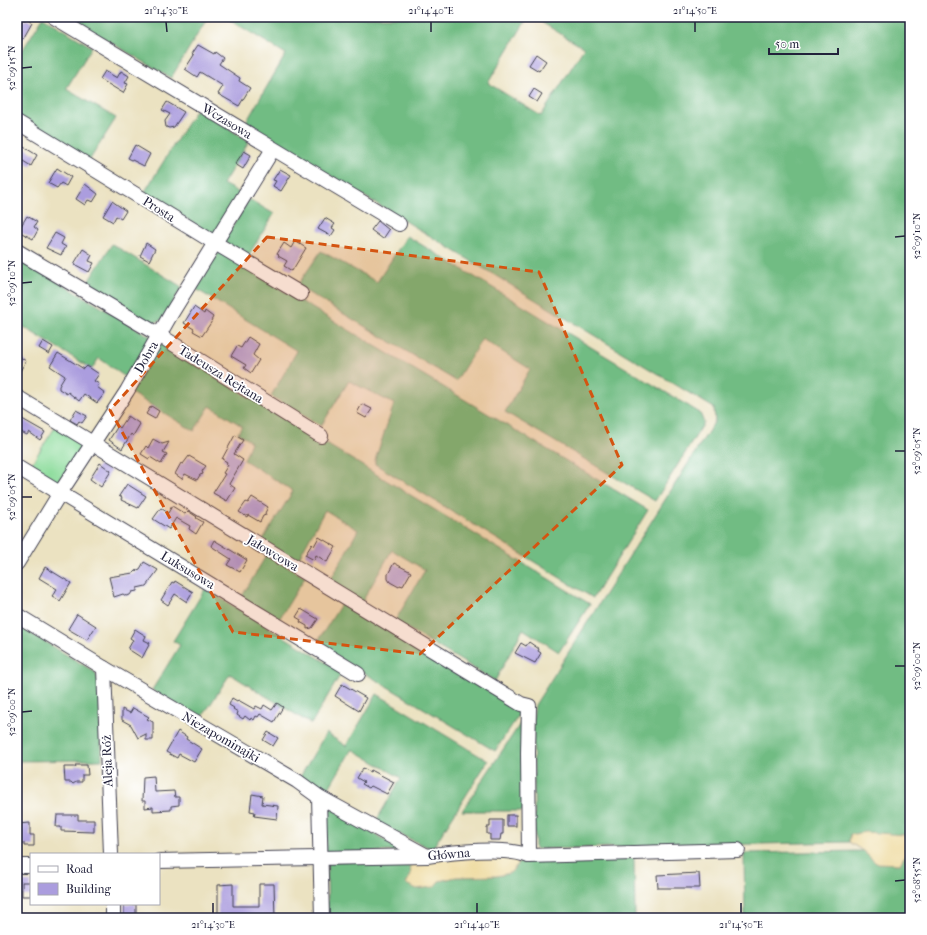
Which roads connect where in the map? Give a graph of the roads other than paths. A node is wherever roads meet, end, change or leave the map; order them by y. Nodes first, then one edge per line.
1 (54, 17) edge
2 (17, 122) edge
3 (273, 149) junction
4 (399, 224) dead end
5 (215, 243) junction
6 (17, 251) edge
7 (301, 294) dead end
8 (159, 335) junction
9 (17, 397) edge
10 (321, 436) dead end
11 (93, 444) junction
12 (17, 467) edge
13 (60, 493) junction
14 (17, 563) edge
15 (17, 615) edge
16 (104, 668) junction
17 (358, 674) dead end
18 (318, 797) junction
19 (738, 850) dead end
20 (111, 853) edge
21 (427, 856) junction
22 (529, 856) junction
23 (320, 859) junction
24 (160, 861) edge
25 (17, 866) edge
26 (30, 866) edge
27 (113, 905) edge
28 (113, 918) edge
29 (322, 918) edge

1 - 3 street, Wczasowa
2 - 5 street, Prosta
3 - 4 street, Wczasowa
3 - 5 street, Dobra
5 - 7 street, Prosta
5 - 8 street, Dobra
6 - 8 street, Tadeusza Rejtana
8 - 10 street, Tadeusza Rejtana
8 - 11 street, Dobra
9 - 11 street, Jałowcowa
11 - 13 street, Dobra
11 - 22 street, Jałowcowa
12 - 13 street, Luksusowa
13 - 14 street, Dobra
13 - 17 street, Luksusowa
15 - 16 street, Niezapominajki
16 - 18 street, Niezapominajki
16 - 20 street, Aleja Róż
18 - 21 street, Niezapominajki
18 - 23 street
19 - 22 street, Główna
21 - 22 street, Główna
21 - 23 street, Główna
23 - 24 street, Główna
23 - 29 street
25 - 26 street
27 - 28 street

